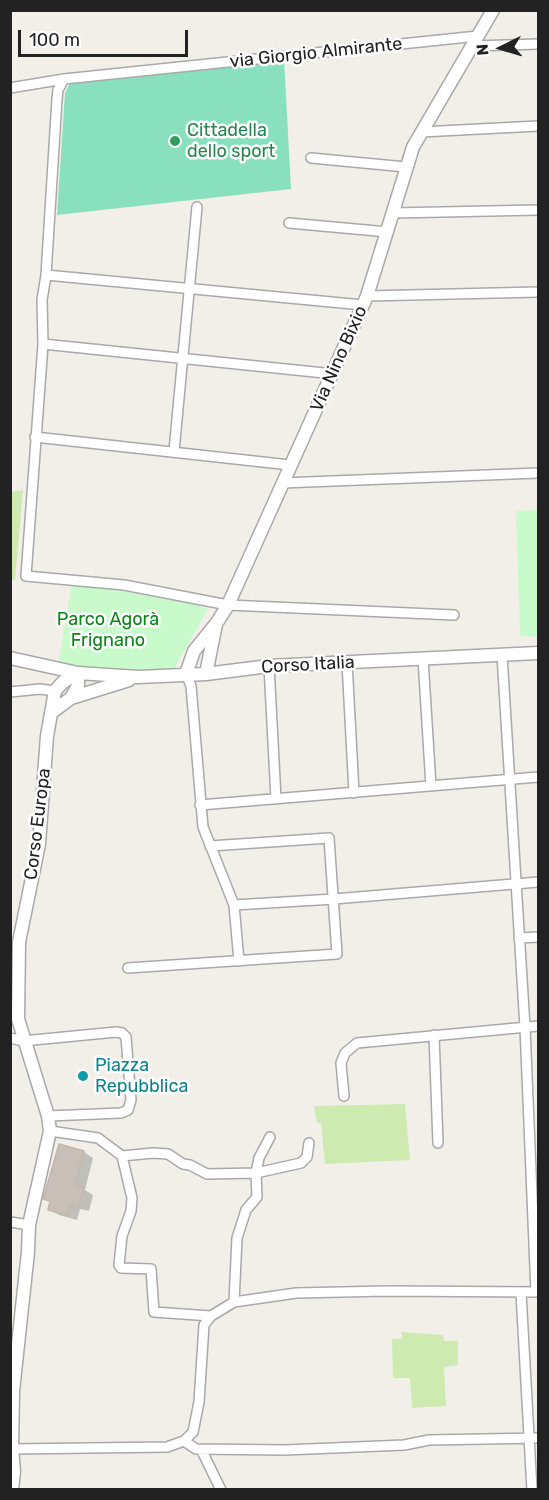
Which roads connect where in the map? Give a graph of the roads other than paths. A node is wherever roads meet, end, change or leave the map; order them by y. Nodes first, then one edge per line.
1 (493, 10) edge
2 (476, 41) junction
3 (538, 44) edge
4 (64, 79) junction
5 (10, 87) edge
6 (538, 126) edge
7 (421, 132) junction
8 (311, 158) dead end
9 (406, 167) junction
10 (197, 207) dead end
11 (538, 210) edge
12 (393, 213) junction
13 (289, 223) dead end
14 (388, 232) junction
15 (46, 275) junction
16 (189, 287) junction
17 (538, 292) edge
18 (365, 300) junction
19 (43, 344) junction
20 (183, 358) junction
21 (334, 374) junction
22 (35, 438) junction
23 (174, 451) junction
24 (290, 465) junction
25 (538, 472) edge
26 (282, 483) junction
27 (228, 605) junction
28 (454, 615) dead end
29 (216, 624) junction
30 (538, 653) edge
31 (502, 655) junction
32 (10, 658) edge
33 (423, 659) junction
34 (347, 662) junction
35 (41, 665) junction
36 (269, 666) junction
37 (78, 673) junction
38 (186, 674) junction
39 (206, 674) junction
40 (138, 677) junction
41 (55, 691) junction
42 (10, 692) edge
43 (71, 698) junction
44 (51, 712) junction
45 (538, 777) edge
46 (509, 779) junction
47 (431, 786) junction
48 (354, 793) junction
49 (276, 799) junction
50 (200, 806) junction
51 (210, 846) junction
52 (538, 882) edge
53 (515, 883) junction
54 (334, 899) junction
55 (234, 905) junction
56 (538, 937) edge
57 (519, 938) junction
58 (238, 961) junction
59 (128, 968) dead end
60 (538, 1026) edge
61 (525, 1027) junction
62 (434, 1035) junction
63 (10, 1038) edge
64 (23, 1041) junction
65 (344, 1096) dead end
66 (48, 1116) junction
67 (50, 1131) junction
68 (270, 1137) dead end
69 (309, 1143) dead end
70 (438, 1143) dead end
71 (534, 1149) edge
72 (122, 1156) junction
73 (256, 1173) junction
74 (10, 1222) edge
75 (28, 1225) junction
76 (537, 1292) edge
77 (520, 1293) junction
78 (234, 1302) junction
79 (211, 1316) junction
80 (12, 1391) edge
81 (528, 1438) junction
82 (538, 1438) edge
83 (184, 1441) junction
84 (12, 1449) junction
85 (201, 1449) junction
86 (12, 1490) edge
87 (221, 1490) edge
88 (532, 1490) edge

1 - 2 street, Via Nino Bixio
2 - 3 street, via Giorgio Almirante
2 - 4 street, via Giorgio Almirante
2 - 7 street, Via Nino Bixio
4 - 5 street, via Giorgio Almirante
4 - 15 street
6 - 7 street
7 - 9 street, Via Nino Bixio
8 - 9 street
9 - 12 street, Via Nino Bixio
10 - 16 street
11 - 12 street
12 - 14 street, Via Nino Bixio
13 - 14 street
14 - 18 street, Via Nino Bixio
15 - 16 street
15 - 19 street
16 - 18 street
16 - 20 street
17 - 18 street
18 - 21 street, Via Nino Bixio
19 - 20 street
19 - 22 street
20 - 21 street
20 - 23 street
21 - 24 street, Via Nino Bixio
22 - 23 street
22 - 27 street
23 - 24 street
24 - 26 street, Via Nino Bixio
25 - 26 street
26 - 27 street, Via Nino Bixio
27 - 28 street
27 - 29 street, Via Nino Bixio
29 - 38 street
29 - 39 street, Via Nino Bixio
30 - 31 street, Corso Italia
31 - 33 street, Corso Italia
31 - 46 street
32 - 35 street, Corso Italia
33 - 34 street, Corso Italia
33 - 47 street
34 - 36 street, Corso Italia
34 - 48 street
35 - 37 street, Corso Italia
35 - 41 street
36 - 39 street, Corso Italia
36 - 49 street
37 - 40 street, Corso Italia
37 - 41 street
37 - 43 street
38 - 39 street, Corso Italia
38 - 40 street, Corso Italia
38 - 50 street
40 - 43 street
41 - 42 street
41 - 44 street
43 - 44 street
44 - 64 street, Corso Europa
45 - 46 street
46 - 47 street
46 - 53 street
47 - 48 street
48 - 49 street
49 - 50 street
50 - 51 street
51 - 54 street
51 - 55 street
52 - 53 street
53 - 54 street
53 - 57 street
54 - 55 street
54 - 58 street
55 - 58 street
56 - 57 street
57 - 61 street
58 - 59 street
60 - 61 street
61 - 62 street
61 - 71 street
62 - 65 street
62 - 70 street
63 - 64 street
64 - 66 street, Corso Europa
64 - 66 street
66 - 67 street, Corso Europa
67 - 72 street
67 - 75 street, Corso Europa
68 - 73 street
69 - 73 street
71 - 76 street
72 - 73 street
72 - 79 street
73 - 78 street
74 - 75 street
75 - 80 street, Corso Europa
76 - 77 street
77 - 78 street
77 - 81 street
78 - 79 street
79 - 83 street
80 - 84 street, Corso Europa
81 - 82 street
81 - 85 street
81 - 88 street
83 - 84 street
83 - 85 street
84 - 86 street, Corso Europa
85 - 87 street

